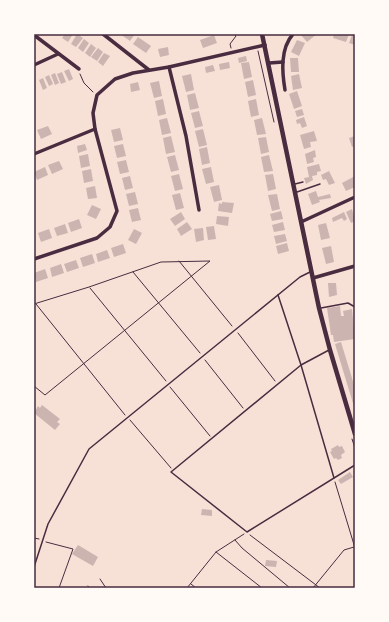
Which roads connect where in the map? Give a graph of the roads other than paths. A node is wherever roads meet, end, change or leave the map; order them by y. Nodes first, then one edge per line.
1 (103, 34) edge
2 (262, 34) edge
3 (293, 34) edge
4 (34, 35) edge
5 (265, 45) junction
6 (58, 54) junction
7 (283, 62) junction
8 (269, 63) junction
9 (34, 65) edge
10 (169, 67) junction
11 (79, 69) road end
12 (149, 70) junction
13 (285, 90) dead end
14 (95, 129) junction
15 (34, 154) edge
16 (303, 182) dead end
17 (293, 184) junction
18 (320, 184) dead end
19 (295, 192) junction
20 (355, 197) edge
21 (199, 210) dead end
22 (301, 222) junction
23 (34, 259) edge
24 (355, 266) edge
25 (312, 272) junction
26 (313, 278) junction
27 (278, 295) junction
28 (355, 307) edge
29 (319, 308) junction
30 (330, 350) junction
31 (301, 365) junction
32 (355, 434) edge
33 (355, 465) edge
34 (334, 478) junction
35 (34, 567) edge

1 - 12 street
2 - 5 main road
3 - 7 street
4 - 6 street
5 - 8 main road
5 - 10 street
6 - 9 street
6 - 11 street
7 - 8 street
7 - 13 street
8 - 17 main road
10 - 12 street
10 - 21 street
12 - 14 street
14 - 15 street
14 - 23 street
16 - 17 lane
17 - 19 main road
18 - 19 lane
19 - 22 main road
20 - 22 street
22 - 25 main road
24 - 26 street
25 - 26 main road
25 - 27 lane
26 - 29 main road
27 - 31 lane
27 - 35 lane
28 - 29 lane
29 - 30 main road
30 - 31 lane
30 - 32 main road
31 - 34 lane
31 - 34 lane
33 - 34 lane

